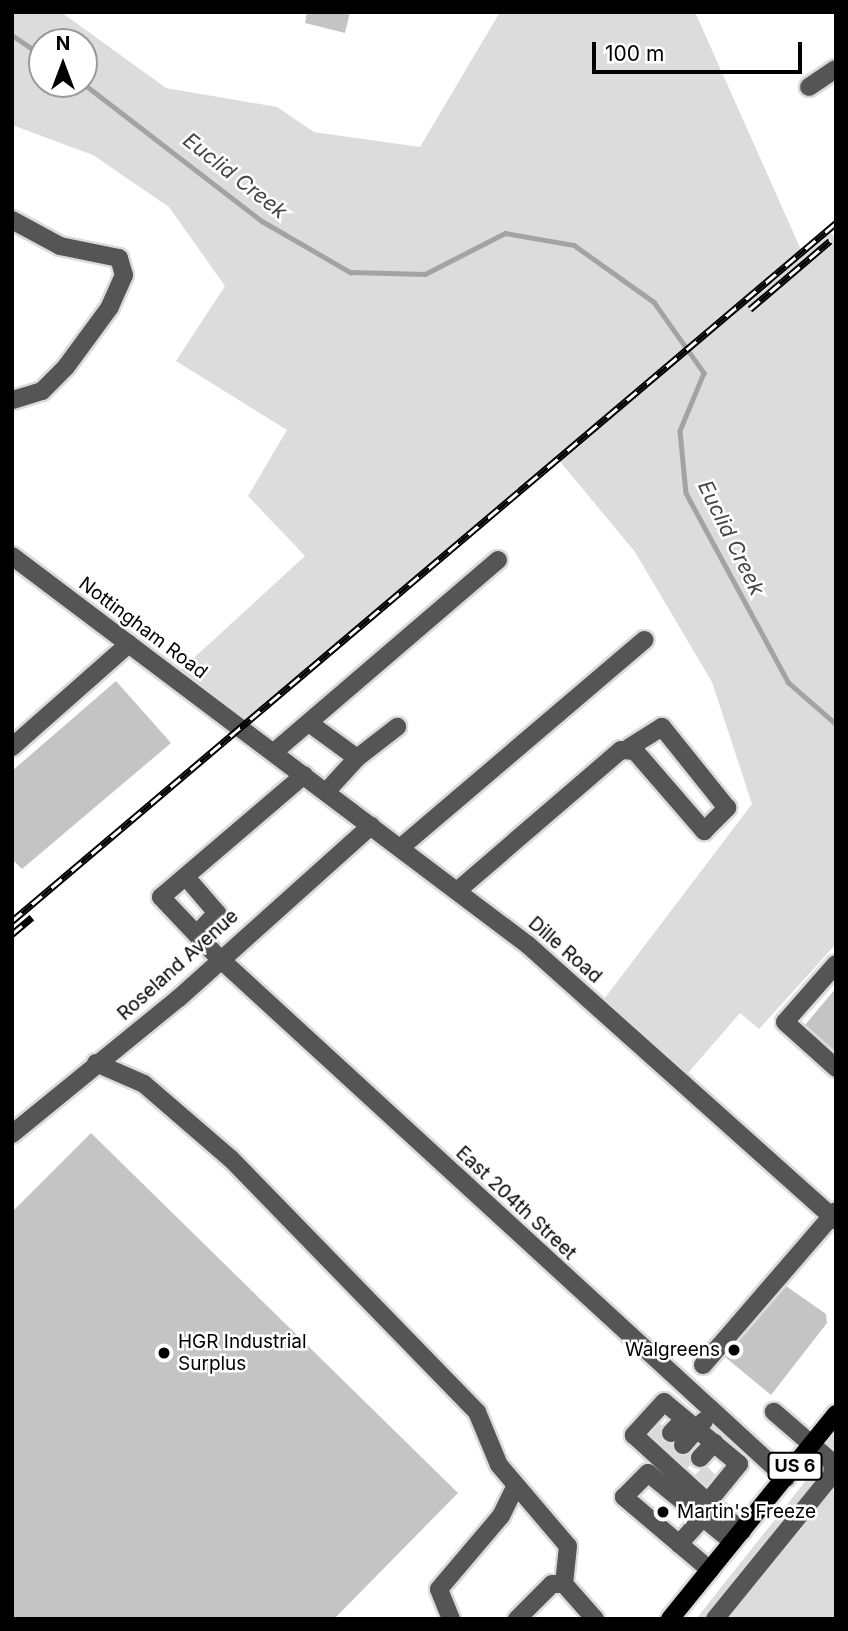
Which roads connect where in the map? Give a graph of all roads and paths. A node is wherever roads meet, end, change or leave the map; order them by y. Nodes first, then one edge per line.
1 (836, 69) edge
2 (809, 87) dead end
3 (12, 220) edge
4 (12, 400) edge
5 (12, 556) edge
6 (498, 559) dead end
7 (644, 640) dead end
8 (129, 644) junction
9 (309, 723) junction
10 (397, 727) dead end
11 (249, 734) joint
12 (12, 747) edge
13 (629, 748) junction
14 (274, 752) junction
15 (357, 758) junction
16 (304, 775) junction
17 (326, 792) junction
18 (371, 826) junction
19 (400, 848) junction
20 (186, 877) junction
21 (457, 891) junction
22 (197, 934) junction
23 (218, 957) junction
24 (836, 964) edge
25 (96, 1063) junction
26 (836, 1068) edge
27 (12, 1134) edge
28 (834, 1215) edge
29 (703, 1365) dead end
30 (712, 1411) junction
31 (774, 1412) dead end
32 (836, 1414) edge
33 (743, 1438) junction
34 (811, 1446) junction
35 (681, 1451) junction
36 (786, 1478) junction
37 (516, 1485) junction
38 (706, 1510) junction
39 (738, 1536) junction
40 (679, 1544) junction
41 (710, 1570) junction
42 (564, 1584) junction
43 (451, 1619) edge
44 (517, 1619) edge
45 (595, 1619) edge
46 (670, 1619) edge
47 (715, 1619) edge

1 - 2 street
3 - 4 street
5 - 8 street, Nottingham Road
6 - 9 street
7 - 19 street
8 - 11 street, Nottingham Road
8 - 12 street
9 - 14 street
9 - 15 street
10 - 15 street
11 - 14 street, Dille Road
13 - 13 street
13 - 21 street
14 - 16 street, Dille Road
15 - 17 street
16 - 17 street, Dille Road
16 - 20 street
17 - 18 street, Dille Road
18 - 19 street, Dille Road
18 - 23 street, Roseland Avenue
19 - 21 street, Dille Road
20 - 22 street
20 - 22 street, East 204th Street
21 - 28 street, Dille Road
22 - 23 street, East 204th Street
23 - 25 street, Roseland Avenue
23 - 30 street, East 204th Street
24 - 26 street
25 - 27 street, Roseland Avenue
25 - 37 street
28 - 29 street
30 - 33 street, East 204th Street
30 - 35 street
31 - 34 street
32 - 34 main road, US 6
33 - 35 street
33 - 36 street, East 204th Street
34 - 36 main road, US 6
34 - 47 street
35 - 38 street
35 - 38 street
36 - 39 main road, US 6
37 - 42 street
37 - 43 street
38 - 39 street
38 - 40 street
38 - 40 street
39 - 41 main road, US 6
40 - 41 street
41 - 46 main road, US 6
42 - 44 street
42 - 45 street

